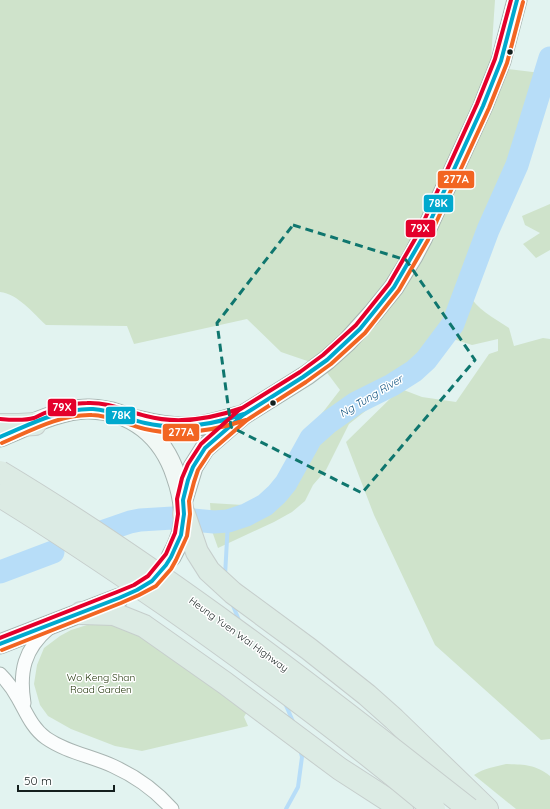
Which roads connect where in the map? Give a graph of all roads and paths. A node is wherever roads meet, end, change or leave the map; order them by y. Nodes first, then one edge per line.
1 (517, 0) edge
2 (243, 415) junction
3 (131, 419) junction
4 (35, 424) junction
5 (0, 425) edge
6 (0, 437) edge
7 (0, 472) edge
8 (0, 496) edge
9 (184, 497) junction
10 (120, 598) dead end
11 (81, 613) junction
12 (54, 624) junction
13 (0, 644) edge
14 (0, 674) edge
15 (25, 711) junction
16 (172, 809) edge
17 (402, 809) edge
18 (434, 809) edge
19 (469, 809) edge
20 (487, 809) edge

1 - 2 main road
2 - 3 main road
2 - 9 main road
3 - 4 main road
3 - 9 main road
4 - 5 highway
4 - 6 main road
7 - 19 highway, Heung Yuen Wai Highway, bridge
8 - 18 highway, Heung Yuen Wai Highway, bridge
9 - 20 highway
10 - 11 main road
11 - 12 main road
11 - 17 highway
12 - 13 main road
12 - 15 street
14 - 15 street
15 - 16 street

